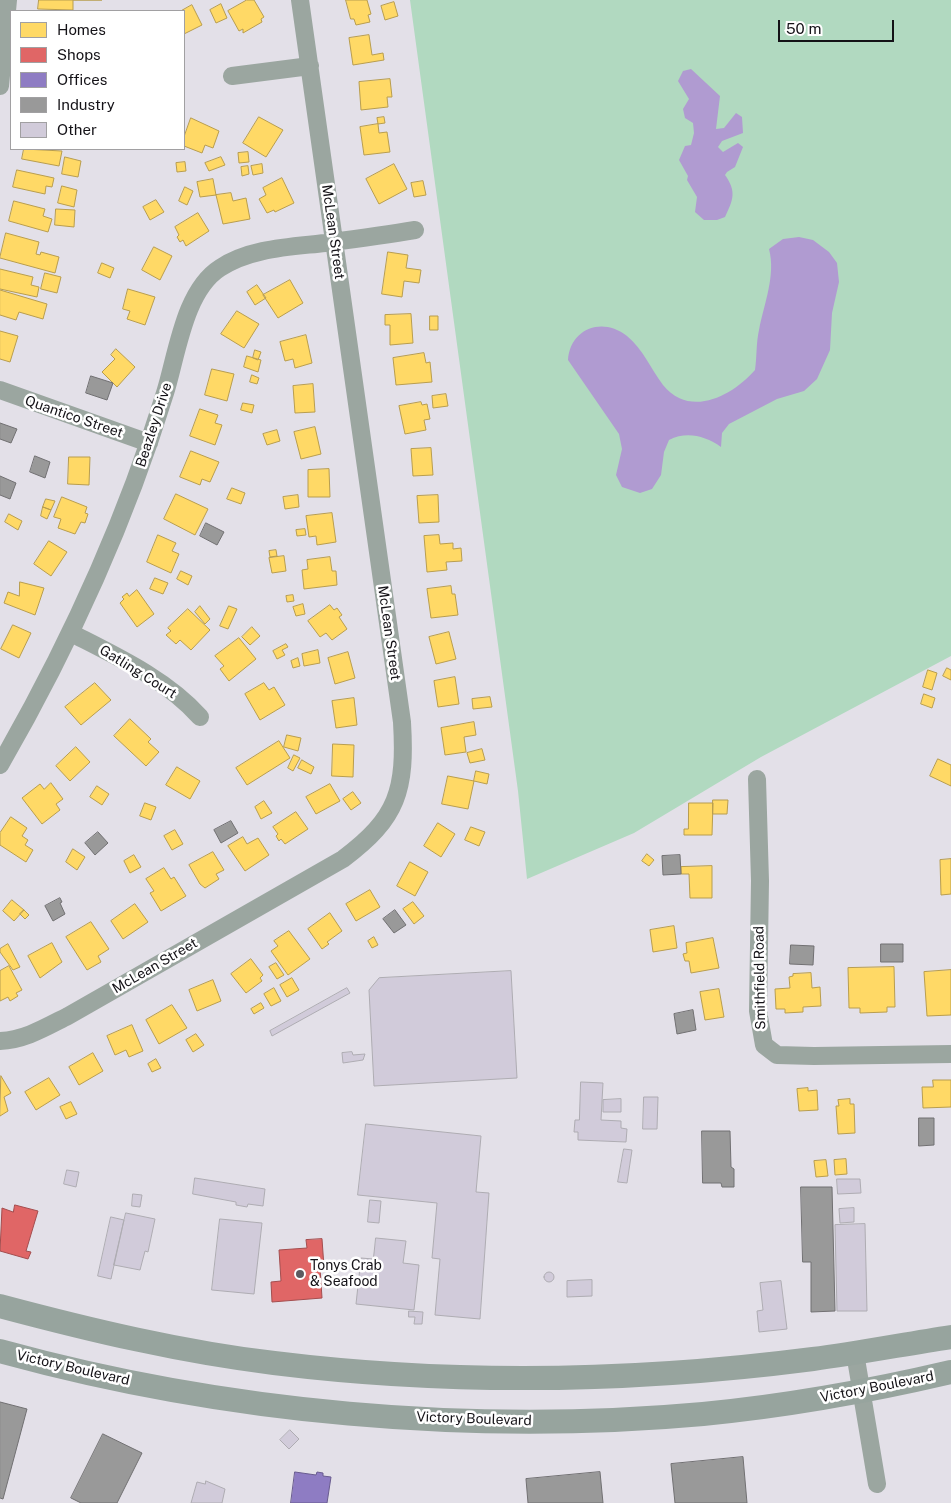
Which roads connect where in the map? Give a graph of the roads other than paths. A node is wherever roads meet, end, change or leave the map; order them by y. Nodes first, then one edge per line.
1 (8, 0) edge
2 (300, 0) edge
3 (310, 66) junction
4 (232, 76) dead end
5 (0, 86) edge
6 (415, 230) dead end
7 (334, 242) junction
8 (0, 390) edge
9 (149, 443) junction
10 (71, 633) junction
11 (200, 718) dead end
12 (0, 765) edge
13 (757, 779) dead end
14 (0, 1041) edge
15 (951, 1054) edge
16 (0, 1306) edge
17 (951, 1336) edge
18 (0, 1351) edge
19 (856, 1353) junction
20 (951, 1372) edge
21 (862, 1391) junction
22 (877, 1484) dead end

1 - 5 street
2 - 3 street, McLean Street
3 - 4 street
3 - 7 street, McLean Street
6 - 7 street, Beazley Drive
7 - 9 street, Beazley Drive
7 - 14 street, McLean Street
8 - 9 street, Quantico Street
9 - 10 street, Beazley Drive
10 - 11 street, Gatling Court
10 - 12 street, Beazley Drive
13 - 15 street, Smithfield Road
16 - 19 main road
17 - 19 main road
18 - 21 main road, Victory Boulevard
19 - 21 street
20 - 21 main road, Victory Boulevard
21 - 22 street

